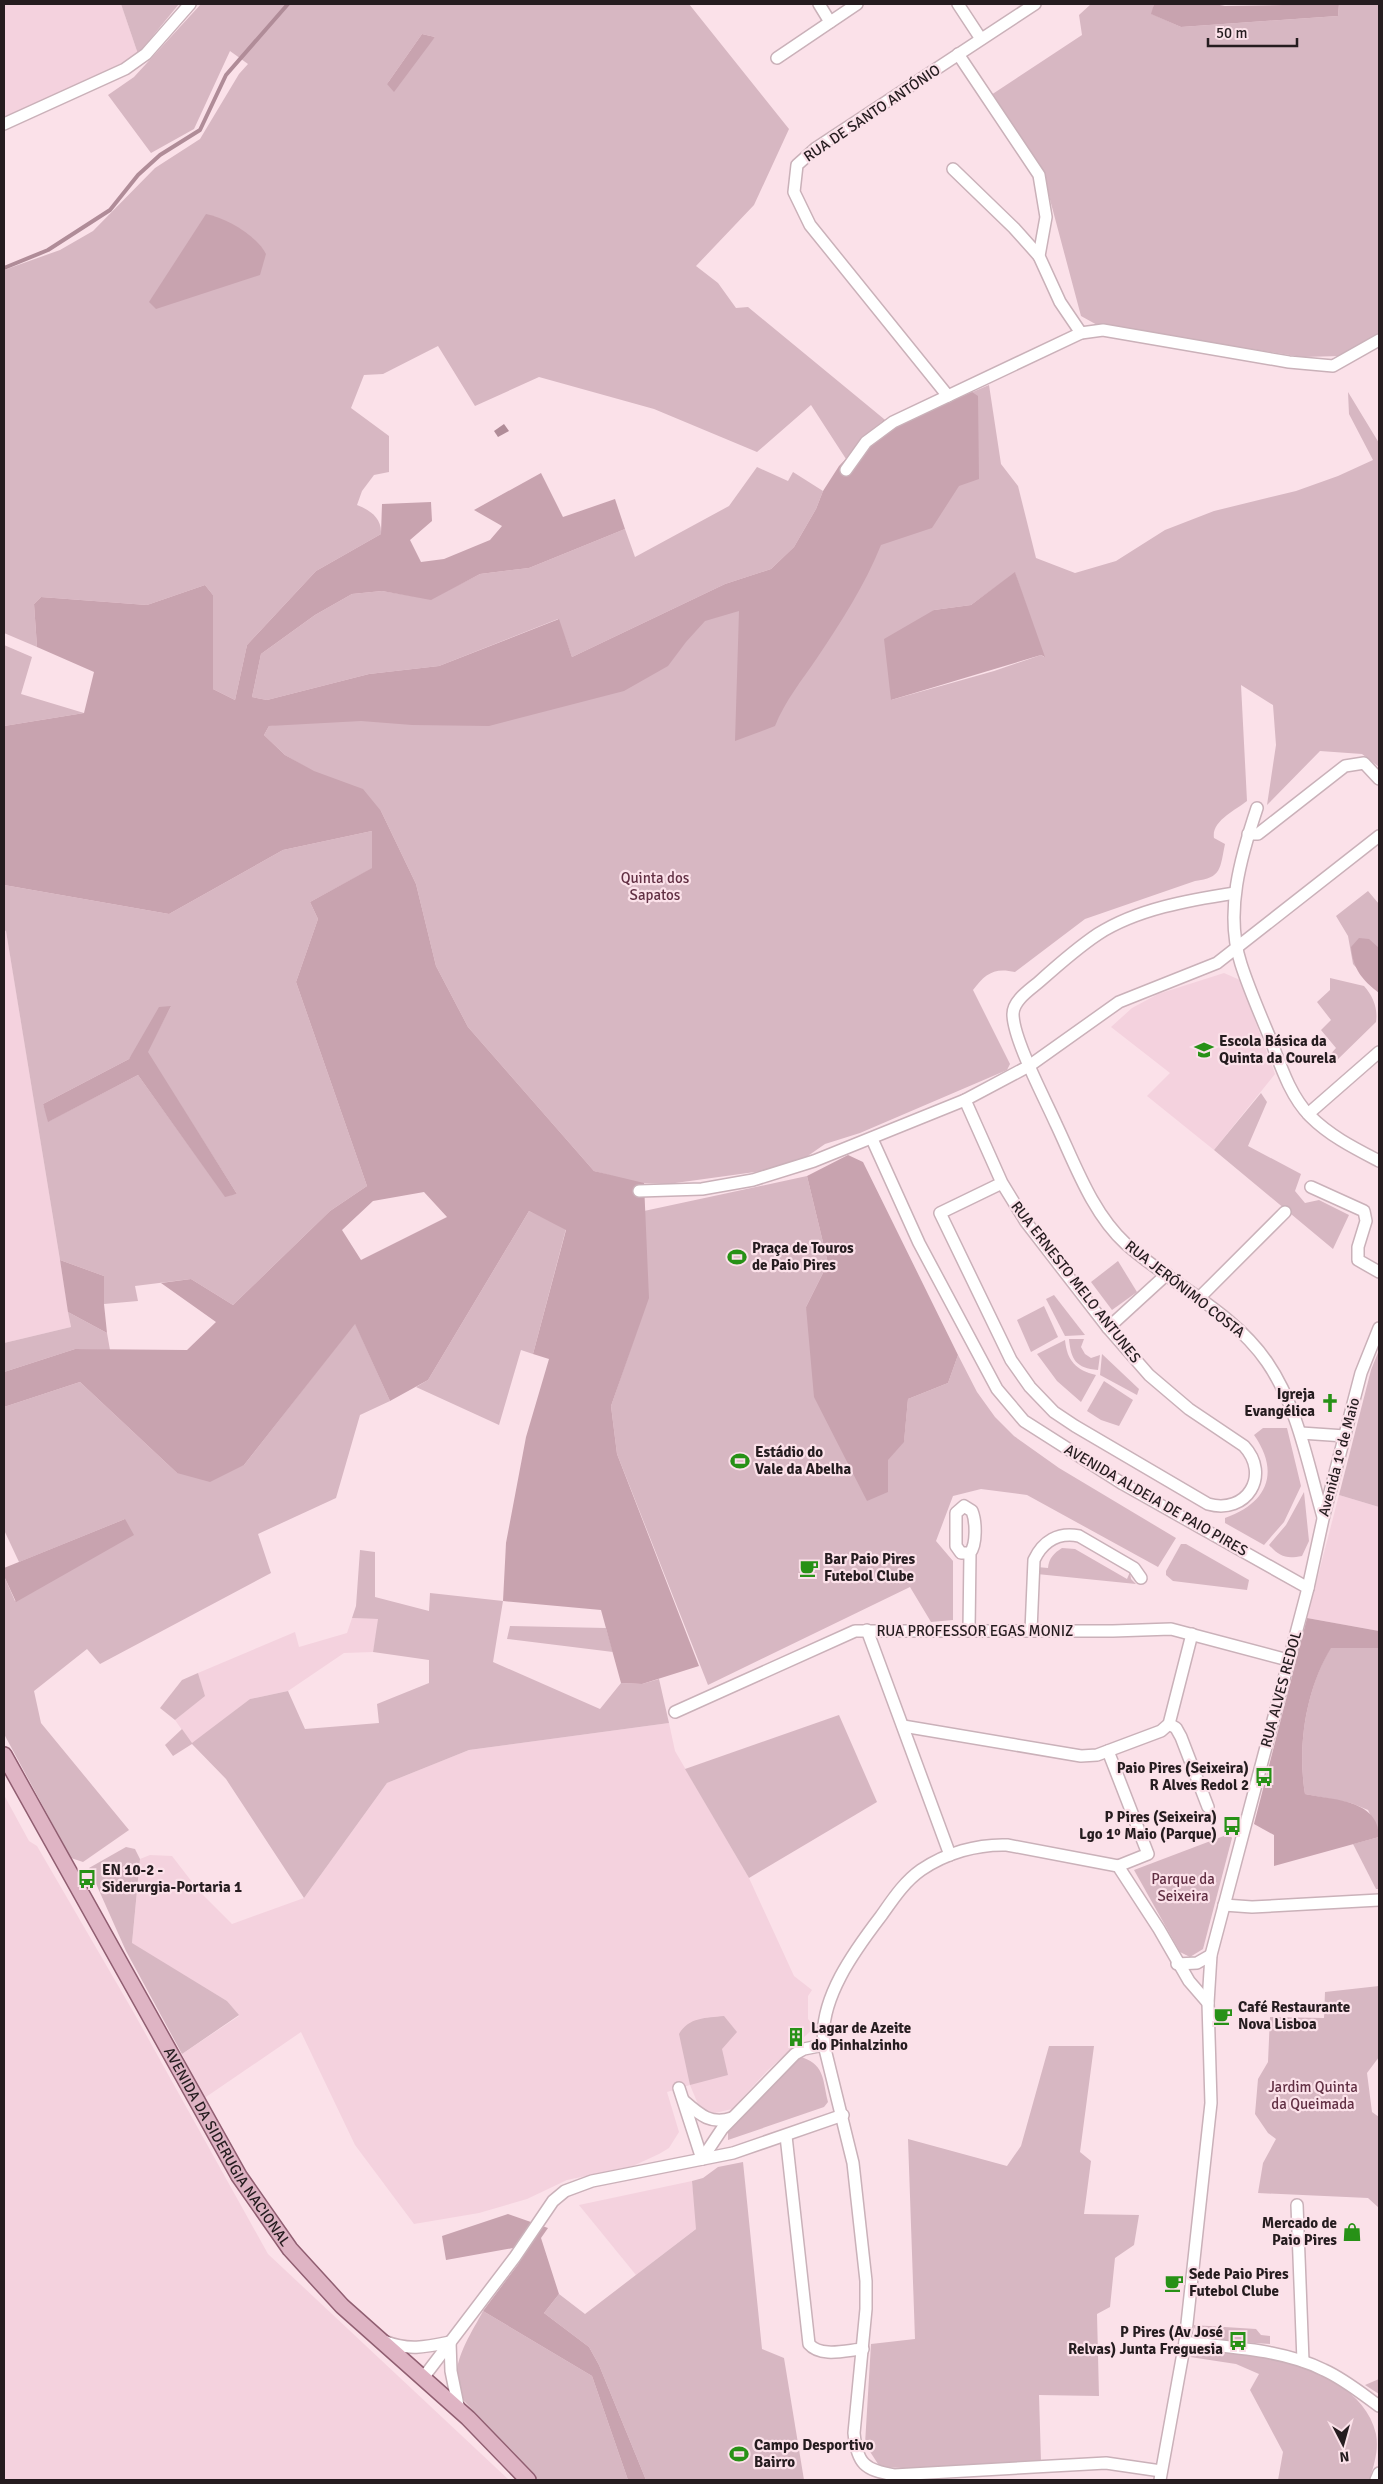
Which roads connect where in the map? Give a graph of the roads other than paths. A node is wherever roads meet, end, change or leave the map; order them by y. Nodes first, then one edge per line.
1 (190, 4) edge
2 (819, 4) edge
3 (857, 4) edge
4 (958, 4) edge
5 (1035, 4) edge
6 (830, 22) junction
7 (981, 39) junction
8 (958, 54) junction
9 (777, 58) dead end
10 (4, 124) edge
11 (954, 169) dead end
12 (1039, 256) junction
13 (1081, 333) junction
14 (1379, 340) edge
15 (948, 396) junction
16 (846, 470) dead end
17 (1379, 779) edge
18 (1257, 808) dead end
19 (1248, 834) junction
20 (1379, 836) edge
21 (1235, 893) junction
22 (1237, 946) junction
23 (1379, 1052) edge
24 (1029, 1066) junction
25 (966, 1100) junction
26 (1308, 1114) junction
27 (872, 1139) junction
28 (1379, 1161) edge
29 (1002, 1183) junction
30 (1311, 1187) dead end
31 (639, 1191) dead end
32 (1285, 1212) dead end
33 (1379, 1272) edge
34 (1167, 1274) junction
35 (1199, 1298) junction
36 (1108, 1328) junction
37 (1379, 1328) edge
38 (1301, 1433) junction
39 (1345, 1436) junction
40 (1323, 1519) junction
41 (970, 1553) dead end
42 (1141, 1578) dead end
43 (1308, 1588) junction
44 (867, 1630) junction
45 (969, 1630) junction
46 (1031, 1631) junction
47 (1192, 1634) junction
48 (1288, 1660) junction
49 (675, 1712) dead end
50 (1169, 1724) junction
51 (903, 1726) junction
52 (1108, 1750) junction
53 (4, 1755) edge
54 (1208, 1807) dead end
55 (950, 1855) junction
56 (1118, 1866) junction
57 (1379, 1900) edge
58 (1224, 1904) junction
59 (1211, 1955) junction
60 (1177, 1964) junction
61 (1208, 2003) junction
62 (824, 2045) junction
63 (680, 2088) dead end
64 (684, 2101) junction
65 (843, 2115) junction
66 (732, 2118) junction
67 (719, 2133) junction
68 (786, 2136) junction
69 (734, 2152) junction
70 (702, 2159) junction
71 (1297, 2205) dead end
72 (379, 2338) junction
73 (450, 2342) junction
74 (1185, 2342) junction
75 (863, 2349) junction
76 (1303, 2361) junction
77 (423, 2378) junction
78 (1379, 2406) edge
79 (459, 2410) junction
80 (1379, 2473) edge
81 (1160, 2475) edge
82 (528, 2480) edge
83 (1376, 2480) edge

1 - 10 street
2 - 6 street
3 - 6 street
4 - 7 street
5 - 7 street, RUA DE SANTO ANTÓNIO
6 - 9 street
7 - 8 street, RUA DE SANTO ANTÓNIO
8 - 12 street
8 - 15 street, RUA DE SANTO ANTÓNIO
11 - 12 street
12 - 13 street
13 - 14 street
13 - 15 street
15 - 16 street
17 - 19 street
18 - 19 street
19 - 21 street
20 - 22 street
21 - 22 street
21 - 24 street, RUA JERÓNIMO COSTA
22 - 24 street
22 - 26 street
23 - 26 street
24 - 25 street
24 - 34 street, RUA JERÓNIMO COSTA
25 - 27 street
25 - 29 street, RUA ERNESTO MELO ANTUNES
26 - 28 street
27 - 31 street
27 - 43 street, AVENIDA ALDEIA DE PAIO PIRES
29 - 36 street, RUA ERNESTO MELO ANTUNES
29 - 36 street, RUA ERNESTO MELO ANTUNES
30 - 33 street
32 - 35 street
34 - 35 street, RUA JERÓNIMO COSTA
34 - 36 street
35 - 38 street, RUA JERÓNIMO COSTA
37 - 39 street, Avenida 1º de Maio
38 - 39 street
38 - 40 street, RUA JERÓNIMO COSTA
39 - 40 street, Avenida 1º de Maio
40 - 43 street, Avenida 1º de Maio
41 - 45 street
42 - 46 street
43 - 48 street, RUA ALVES REDOL
44 - 45 street, RUA PROFESSOR EGAS MONIZ
44 - 49 street, RUA PROFESSOR EGAS MONIZ
44 - 51 street
45 - 46 street, RUA PROFESSOR EGAS MONIZ
46 - 47 street, RUA PROFESSOR EGAS MONIZ
47 - 48 street, RUA PROFESSOR EGAS MONIZ
47 - 50 street
48 - 58 street, RUA ALVES REDOL
50 - 52 street
50 - 54 street
51 - 52 street
51 - 55 street
52 - 56 street
53 - 72 main road, AVENIDA DA SIDERUGIA NACIONAL
55 - 56 street
55 - 62 street
56 - 60 street
57 - 58 street
58 - 59 street, RUA ALVES REDOL
59 - 60 street
59 - 61 street, RUA ALVES REDOL
60 - 61 street
61 - 74 street, RUA ALVES REDOL
62 - 65 street
62 - 66 street
63 - 64 street
64 - 66 street
64 - 70 street
65 - 68 street
65 - 75 street
66 - 67 street
67 - 69 street
67 - 70 street
68 - 69 street
68 - 75 street
69 - 70 street
70 - 73 street
71 - 76 street
72 - 73 street
72 - 77 main road, AVENIDA DA SIDERUGIA NACIONAL
73 - 77 street
73 - 79 street
74 - 76 street
74 - 81 street, RUA ALVES REDOL
75 - 81 street
76 - 78 street
77 - 79 main road, AVENIDA DA SIDERUGIA NACIONAL
79 - 82 main road, AVENIDA DA SIDERUGIA NACIONAL
80 - 83 street

